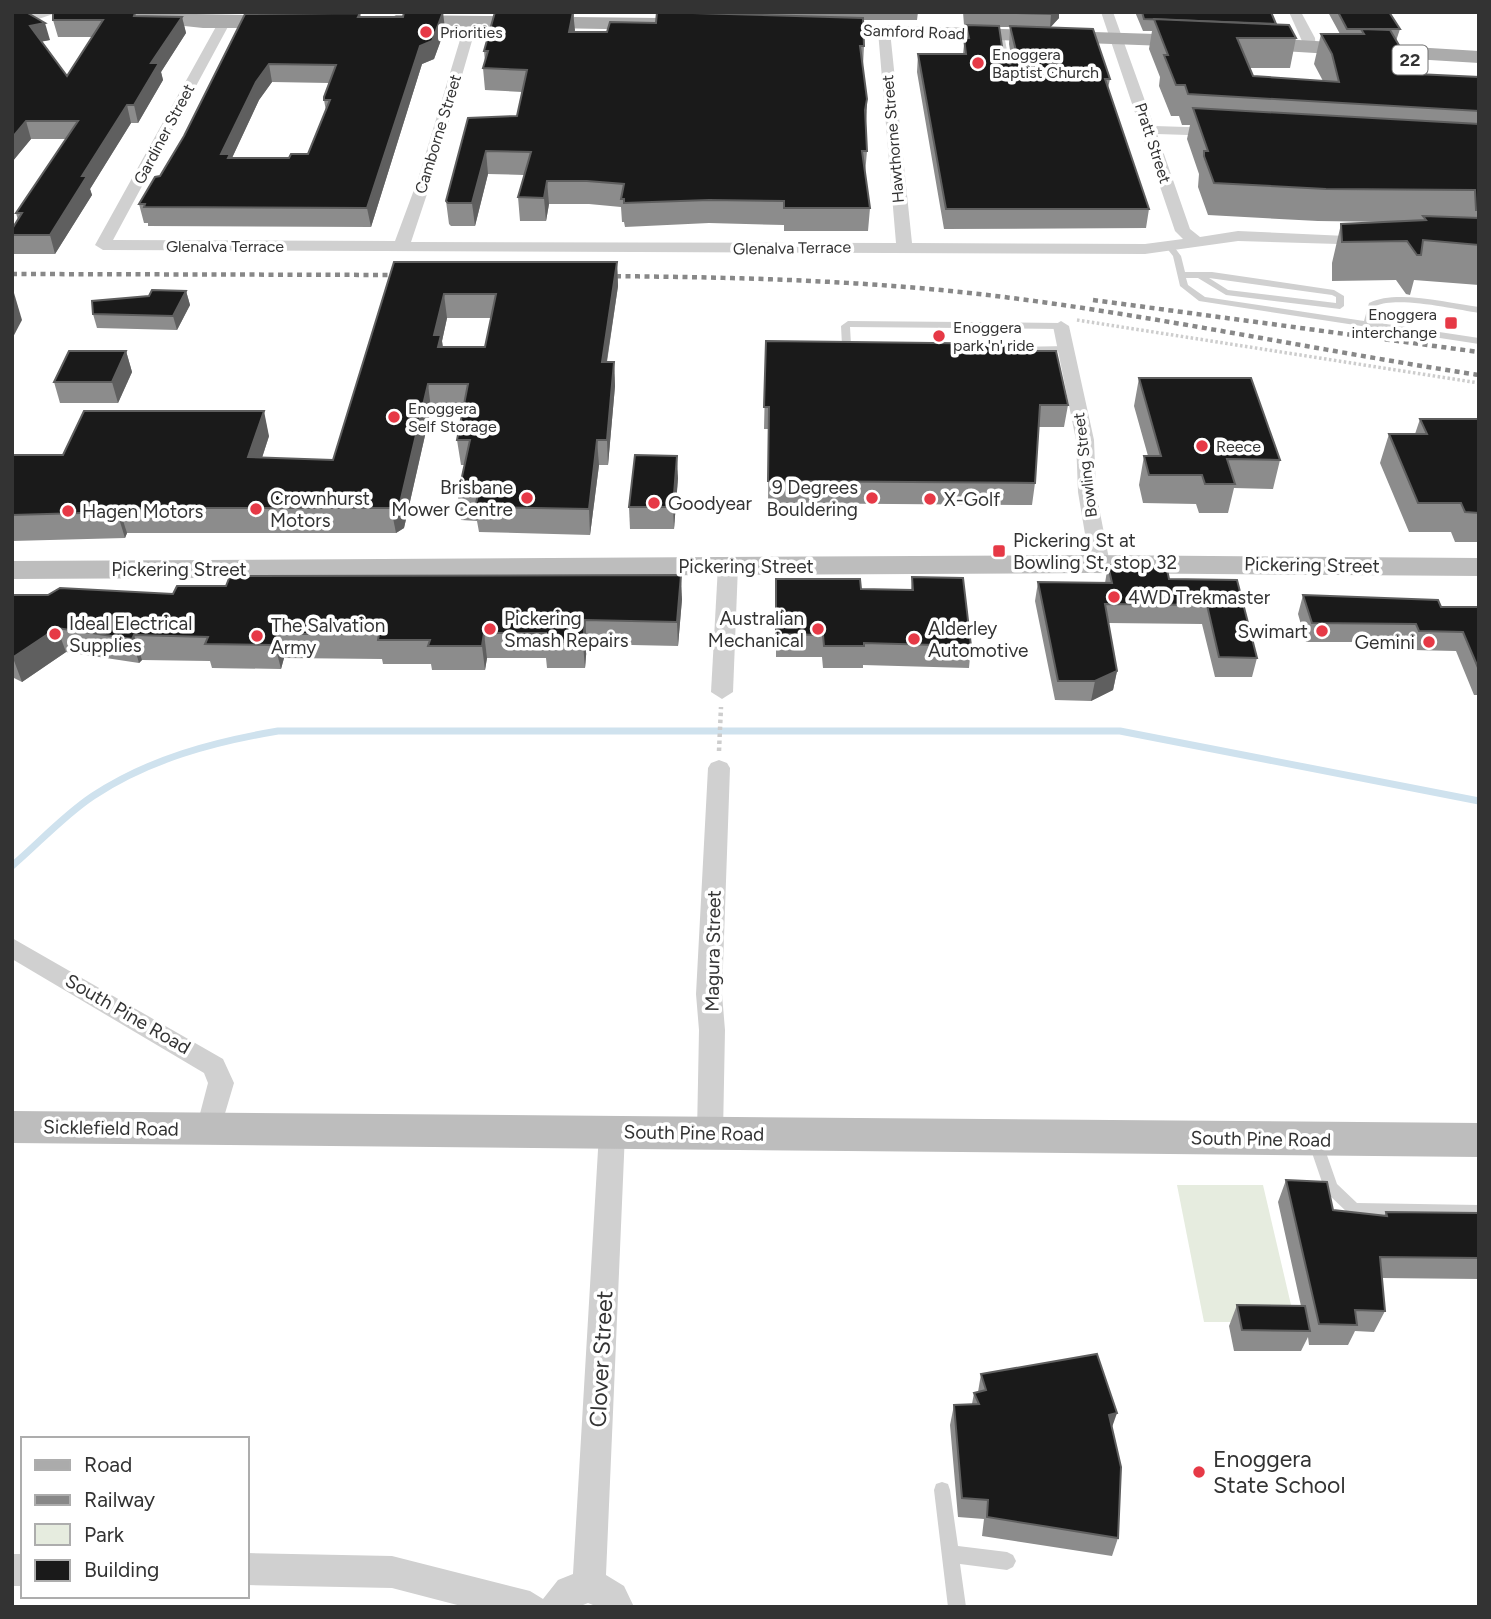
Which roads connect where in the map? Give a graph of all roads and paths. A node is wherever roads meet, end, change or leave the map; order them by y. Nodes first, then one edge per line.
1 (53, 12) edge
2 (110, 12) edge
3 (1107, 12) edge
4 (1295, 12) edge
5 (184, 16) edge
6 (472, 20) junction
7 (377, 21) edge
8 (311, 22) edge
9 (224, 23) junction
10 (12, 24) edge
11 (682, 25) edge
12 (787, 29) edge
13 (884, 32) junction
14 (1000, 35) junction
15 (1117, 39) junction
16 (1311, 47) junction
17 (1342, 50) junction
18 (1479, 57) edge
19 (1479, 68) edge
20 (1009, 78) edge
21 (1149, 130) junction
22 (1230, 133) edge
23 (1198, 242) junction
24 (1386, 243) edge
25 (103, 245) joint
26 (904, 246) junction
27 (1169, 246) junction
28 (401, 247) junction
29 (1180, 275) junction
30 (1201, 276) junction
31 (1479, 310) edge
32 (1368, 325) junction
33 (1061, 326) junction
34 (1479, 341) edge
35 (1067, 349) junction
36 (872, 350) edge
37 (997, 350) edge
38 (1479, 383) edge
39 (1100, 564) junction
40 (728, 566) junction
41 (1479, 567) edge
42 (12, 570) edge
43 (722, 703) joint
44 (719, 758) joint
45 (12, 947) edge
46 (12, 1127) edge
47 (209, 1129) junction
48 (612, 1133) junction
49 (710, 1133) junction
50 (1314, 1139) junction
51 (1479, 1140) edge
52 (1479, 1212) edge
53 (942, 1490) dead end
54 (952, 1554) junction
55 (1007, 1561) dead end
56 (248, 1569) edge
57 (589, 1586) junction
58 (530, 1607) edge
59 (556, 1607) edge
60 (618, 1607) edge
61 (957, 1607) edge

1 - 10 street
2 - 5 main road
3 - 15 street, Pratt Street
4 - 16 street
5 - 9 main road
6 - 7 main road
6 - 11 main road
6 - 28 street, Camborne Street
8 - 9 main road
9 - 25 street, Gardiner Street
12 - 13 main road, Samford Road / 22
13 - 14 main road, Samford Road / 22
13 - 26 street, Hawthorne Street
14 - 15 main road, Samford Road / 22
14 - 20 lane
15 - 16 main road, Samford Road / 22
15 - 21 street, Pratt Street
16 - 17 main road, Samford Road / 22
17 - 18 main road, Samford Road / 22
17 - 19 main road, Samford Road / 22
21 - 22 street
21 - 23 street, Pratt Street
23 - 24 street, Glenalva Terrace
23 - 27 street, Glenalva Terrace
25 - 28 street, Glenalva Terrace
26 - 27 street, Glenalva Terrace
26 - 28 street, Glenalva Terrace
27 - 29 lane
29 - 30 lane
29 - 32 lane
30 - 30 lane
31 - 32 lane
32 - 34 lane
33 - 35 street, Bowling Street
33 - 36 lane
33 - 38 path
35 - 37 lane
35 - 39 street, Bowling Street
39 - 40 main road, Pickering Street
39 - 41 main road, Pickering Street
40 - 42 main road, Pickering Street
40 - 43 street
43 - 44 path
44 - 49 street, Magura Street
45 - 47 street, South Pine Road
46 - 47 main road, Sicklefield Road
47 - 48 main road, South Pine Road
48 - 49 main road, South Pine Road
48 - 57 street, Clover Street
49 - 50 main road, South Pine Road
50 - 51 main road, South Pine Road
50 - 52 lane
53 - 54 lane
54 - 55 lane
54 - 61 lane
56 - 58 street
57 - 59 street
57 - 60 street

